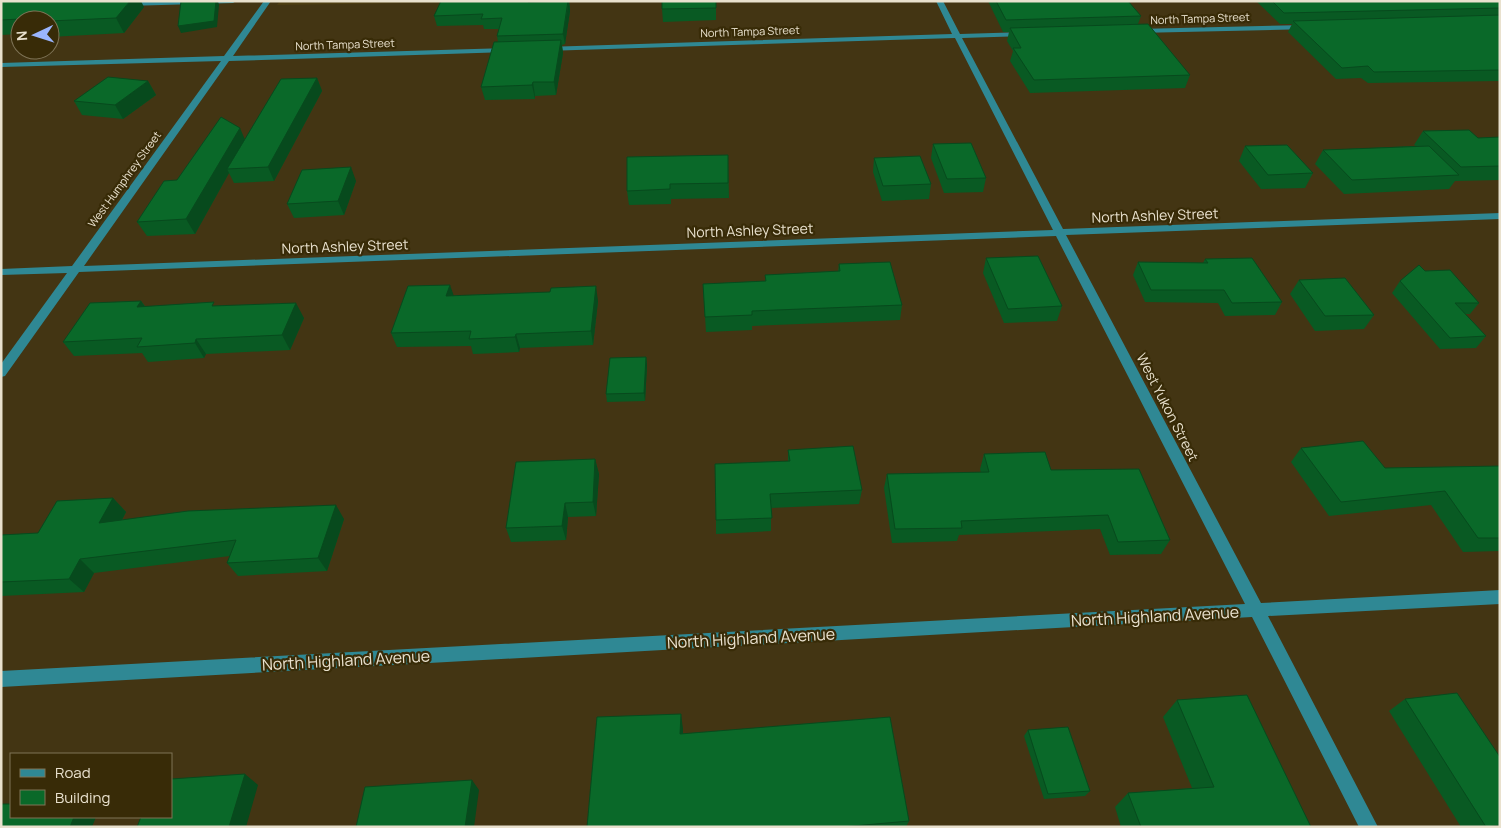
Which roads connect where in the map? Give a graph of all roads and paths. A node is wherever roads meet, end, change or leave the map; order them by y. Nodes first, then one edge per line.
1 (233, 1) edge
2 (268, 1) edge
3 (939, 1) edge
4 (122, 4) edge
5 (1312, 27) edge
6 (1125, 32) edge
7 (1036, 34) edge
8 (957, 36) junction
9 (532, 49) edge
10 (512, 50) edge
11 (226, 58) junction
12 (1, 65) edge
13 (1500, 216) edge
14 (1060, 232) junction
15 (74, 270) junction
16 (1, 272) edge
17 (1, 373) edge
18 (1500, 597) edge
19 (1256, 610) junction
20 (1, 679) edge
21 (1369, 827) edge

1 - 4 street
2 - 11 street, West Humphrey Street
3 - 8 street, West Yukon Street
5 - 6 street, North Tampa Street
7 - 8 street, North Tampa Street
8 - 9 street, North Tampa Street
8 - 14 street, West Yukon Street
10 - 11 street, North Tampa Street
11 - 12 street, North Tampa Street
11 - 15 street, West Humphrey Street
13 - 14 street, North Ashley Street
14 - 15 street, North Ashley Street
14 - 19 street, West Yukon Street
15 - 16 street, North Ashley Street
15 - 17 street, West Humphrey Street
18 - 19 street, North Highland Avenue
19 - 20 street, North Highland Avenue
19 - 21 street, West Yukon Street

